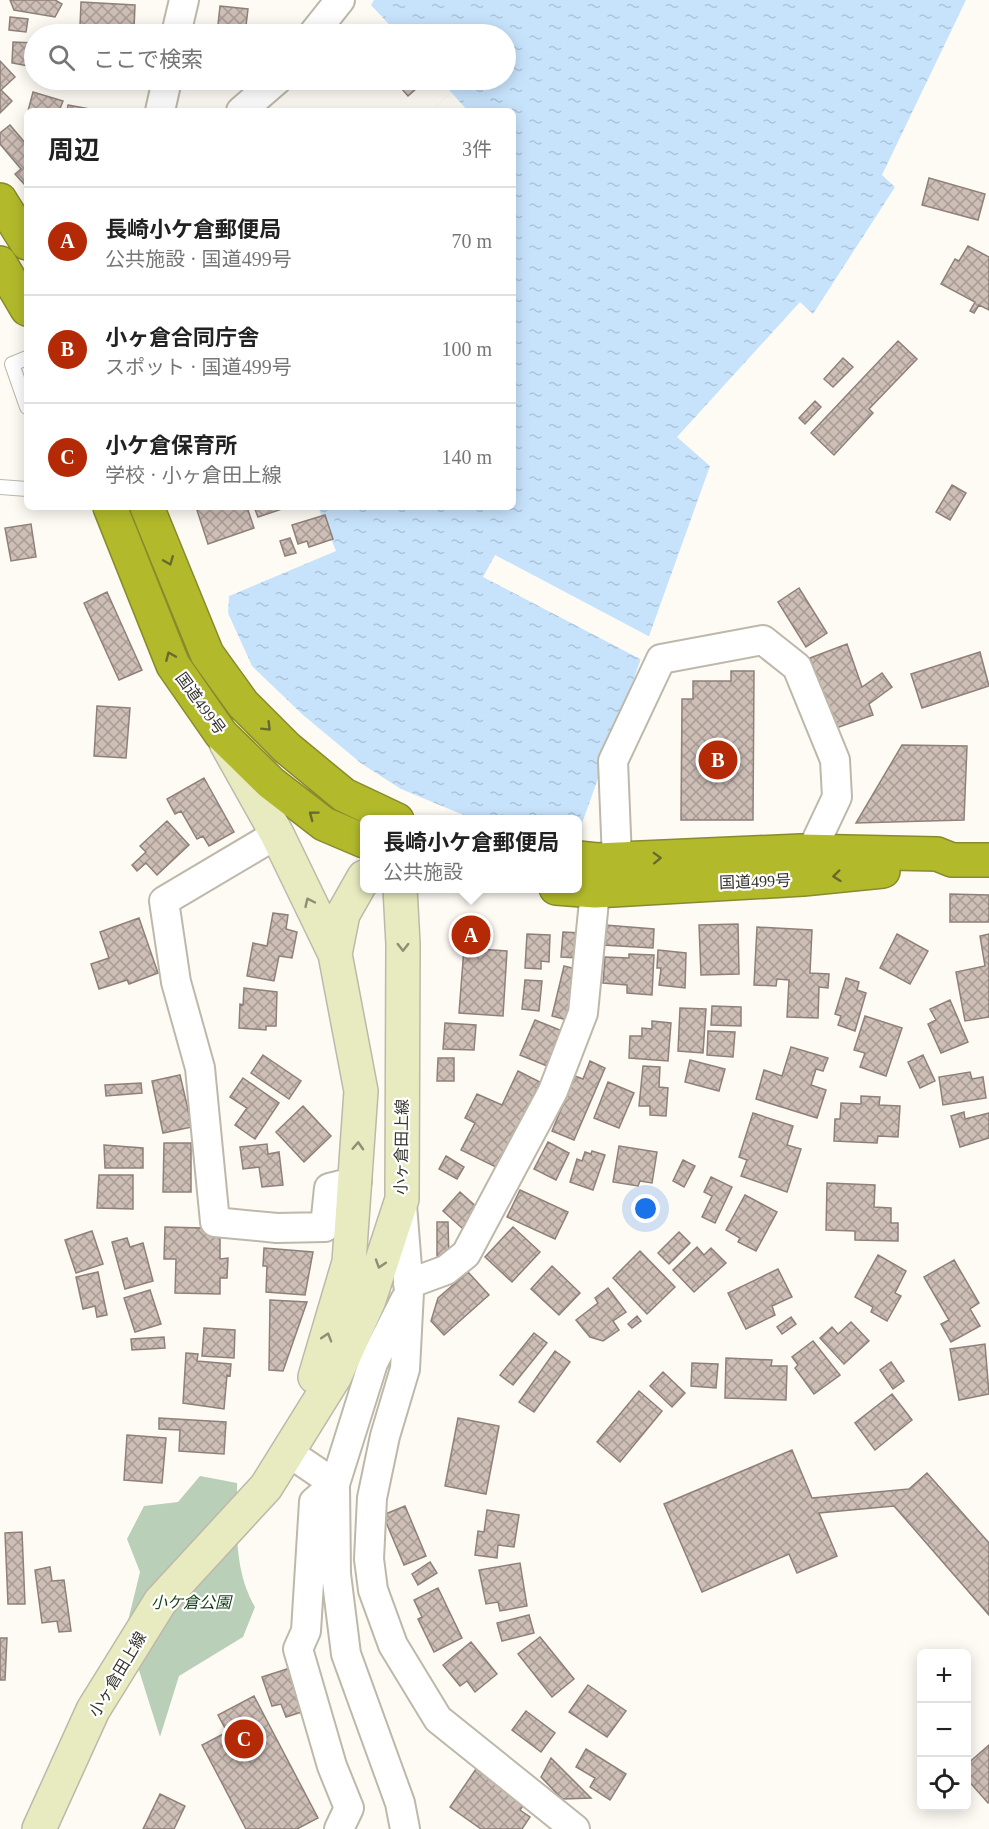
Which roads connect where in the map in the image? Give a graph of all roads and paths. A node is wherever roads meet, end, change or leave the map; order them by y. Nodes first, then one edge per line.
1 (184, 0) edge
2 (340, 0) edge
3 (178, 24) edge
4 (321, 24) edge
5 (165, 90) edge
6 (265, 90) edge
7 (161, 108) edge
8 (244, 108) edge
9 (0, 200) edge
10 (24, 238) edge
11 (0, 263) edge
12 (24, 304) edge
13 (24, 359) edge
14 (24, 398) edge
15 (0, 487) edge
16 (24, 489) edge
17 (111, 510) edge
18 (148, 510) edge
19 (221, 734) junction
20 (344, 795) junction
21 (365, 815) edge
22 (388, 815) edge
23 (277, 834) junction
24 (360, 839) edge
25 (812, 852) junction
26 (582, 858) edge
27 (617, 859) junction
28 (952, 860) junction
29 (989, 860) edge
30 (360, 884) edge
31 (582, 890) edge
32 (595, 891) junction
33 (400, 893) edge
34 (335, 954) junction
35 (357, 1181) junction
36 (402, 1199) junction
37 (409, 1288) junction
38 (288, 1452) junction
39 (335, 1484) junction
40 (39, 1829) edge
41 (339, 1829) edge
42 (405, 1829) edge
43 (575, 1829) edge

1 - 3 street
2 - 4 street
5 - 7 street
6 - 8 street
9 - 10 highway
11 - 12 highway
13 - 14 lane
15 - 16 lane
19 -> 17 highway, 国道499号
18 -> 20 highway, 国道499号
19 - 23 main road, 小ヶ倉田上線
24 -> 19 highway, 国道499号
20 - 21 main road
20 - 22 highway, 国道499号
34 -> 23 main road, 小ヶ倉田上線
23 - 35 street
27 -> 25 highway, 国道499号
25 - 27 street
25 - 28 highway, 国道499号
26 - 27 highway, 国道499号
28 - 29 highway, 国道499号
28 -> 32 highway, 国道499号
30 - 34 main road, 小ヶ倉田上線
31 - 32 highway, 国道499号
32 - 37 street
33 -> 36 main road, 小ヶ倉田上線
35 -> 34 main road, 小ヶ倉田上線
38 -> 35 main road, 小ヶ倉田上線
36 - 37 street
36 -> 38 main road, 小ヶ倉田上線
37 - 39 street
37 - 43 street
38 - 39 street
38 - 40 main road, 小ヶ倉田上線
39 - 41 street
39 - 42 street

